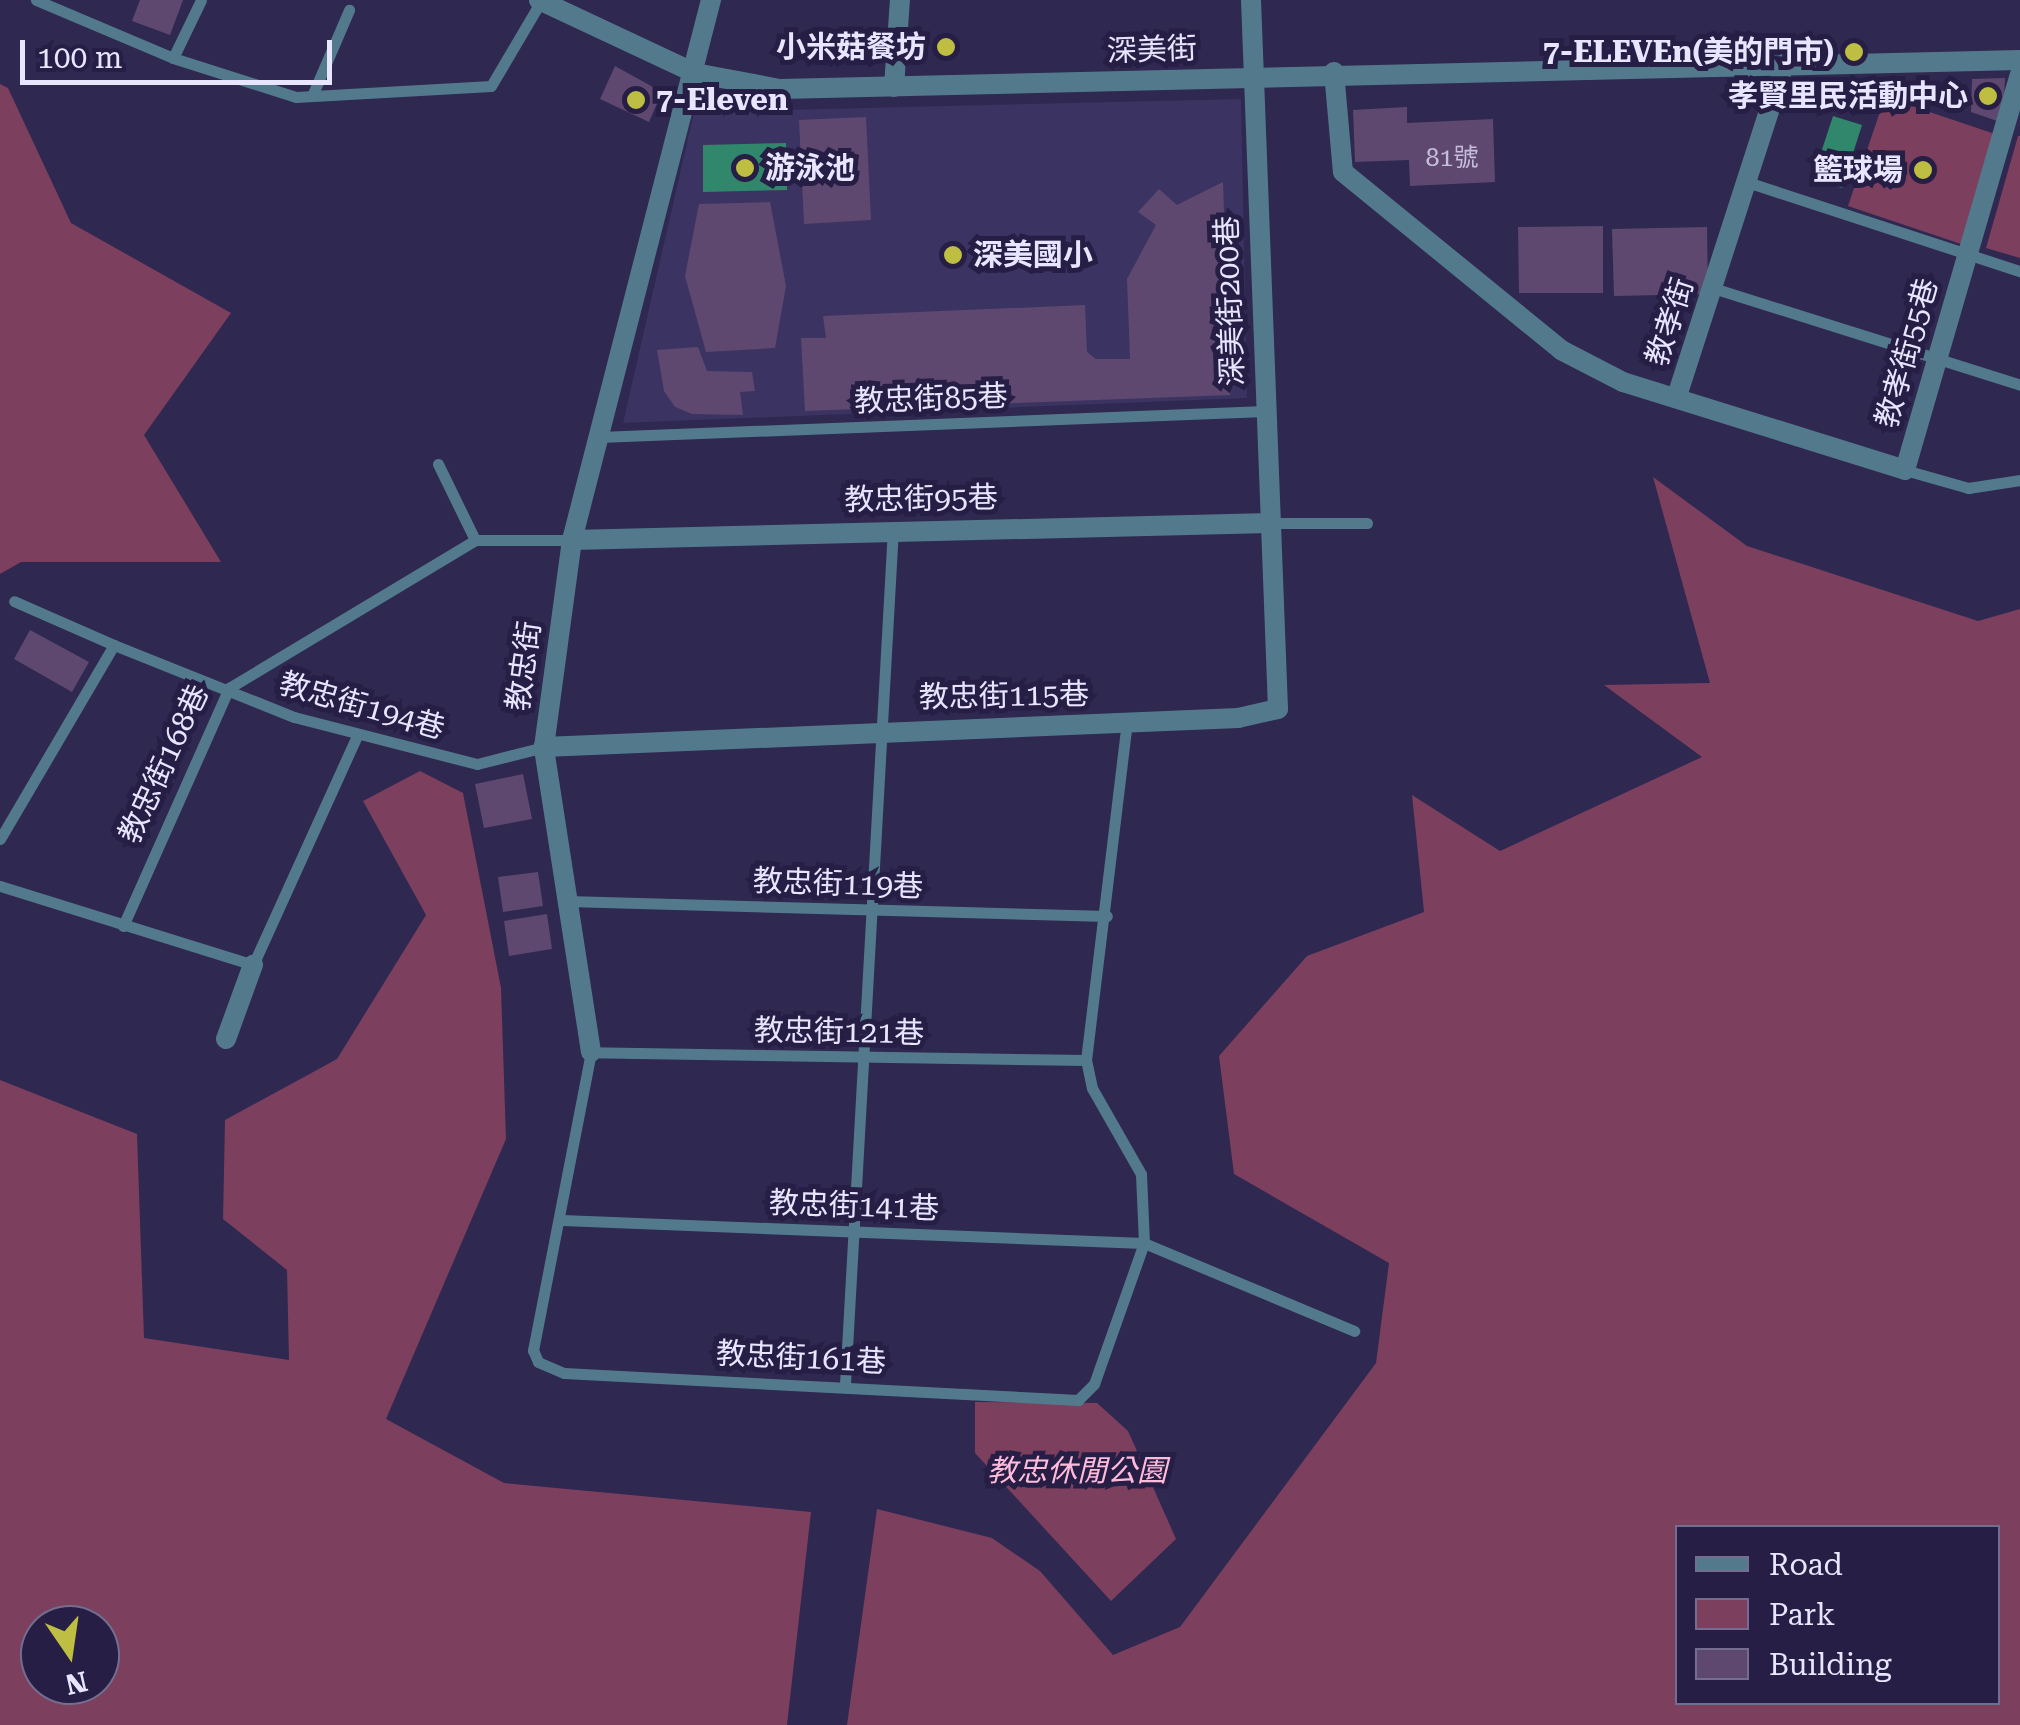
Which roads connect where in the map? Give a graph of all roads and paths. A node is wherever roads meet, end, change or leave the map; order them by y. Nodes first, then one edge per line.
1 (36, 0) edge
2 (201, 0) edge
3 (540, 0) edge
4 (710, 0) edge
5 (900, 0) edge
6 (1251, 0) edge
7 (349, 10) dead end
8 (173, 58) junction
9 (2020, 60) edge
10 (1784, 64) junction
11 (1334, 72) junction
12 (695, 73) junction
13 (2020, 74) edge
14 (1252, 77) junction
15 (894, 87) junction
16 (312, 96) junction
17 (2014, 127) edge
18 (1747, 182) junction
19 (1968, 253) junction
20 (2020, 271) edge
21 (1713, 288) junction
22 (1934, 360) junction
23 (2020, 385) edge
24 (1677, 396) junction
25 (1265, 412) junction
26 (599, 437) junction
27 (438, 464) dead end
28 (1905, 470) junction
29 (2020, 480) edge
30 (1270, 523) junction
31 (1367, 523) dead end
32 (893, 529) junction
33 (475, 540) junction
34 (572, 540) junction
35 (14, 602) dead end
36 (114, 645) junction
37 (229, 688) junction
38 (1127, 723) junction
39 (882, 729) junction
40 (358, 734) junction
41 (544, 747) junction
42 (0, 839) edge
43 (0, 886) edge
44 (567, 900) junction
45 (872, 911) junction
46 (1107, 916) junction
47 (123, 926) junction
48 (254, 965) junction
49 (226, 1039) dead end
50 (591, 1052) junction
51 (863, 1057) junction
52 (1086, 1060) junction
53 (562, 1220) junction
54 (854, 1230) junction
55 (1144, 1243) junction
56 (1354, 1331) dead end
57 (533, 1350) joint
58 (845, 1384) junction

1 - 8 lane
2 - 8 lane
3 - 12 street, 深美街
3 - 16 lane
4 - 12 street, 教忠街
5 - 15 street
6 - 14 street, 深美街200巷
7 - 16 lane
8 - 16 lane
9 - 10 street
10 - 11 street, 深美街
10 - 18 street, 教孝街
11 - 14 street, 深美街
11 - 24 street, 教孝街
12 - 15 street, 深美街
12 - 26 street, 教忠街
13 - 17 street, 教孝街55巷
14 - 15 street, 深美街
14 - 25 street, 深美街200巷
17 - 19 street, 教孝街55巷
18 - 19 lane
18 - 21 street, 教孝街
19 - 20 lane
19 - 22 street, 教孝街55巷
21 - 22 lane
21 - 24 street, 教孝街
22 - 23 lane
22 - 28 street, 教孝街55巷
24 - 28 street
25 - 26 lane, 教忠街85巷
25 - 30 street, 深美街200巷
26 - 34 street, 教忠街
27 - 33 lane
28 - 29 lane
30 - 31 lane
30 - 32 street, 教忠街95巷
30 - 38 street, 教忠街115巷
32 - 34 street, 教忠街95巷
32 - 39 lane
33 - 34 lane
33 - 37 lane, 教忠街168巷
34 - 41 street, 教忠街
35 - 36 lane, 教忠街194巷
36 - 37 lane, 教忠街194巷
36 - 42 lane
37 - 40 lane, 教忠街194巷
37 - 47 lane, 教忠街168巷
38 - 39 street, 教忠街115巷
38 - 46 lane
39 - 41 street, 教忠街115巷
39 - 45 lane
40 - 41 lane, 教忠街194巷
40 - 48 lane
41 - 44 street, 教忠街
43 - 47 lane
44 - 45 lane, 教忠街119巷
44 - 50 street, 教忠街
45 - 46 lane, 教忠街119巷
45 - 51 lane
46 - 52 lane
47 - 48 lane
48 - 49 street
50 - 51 lane, 教忠街121巷
50 - 53 lane, 教忠街
51 - 52 lane, 教忠街121巷
51 - 54 lane
52 - 55 lane
53 - 54 lane, 教忠街141巷
53 - 57 lane, 教忠街
54 - 55 lane, 教忠街141巷
54 - 58 lane
55 - 56 lane
55 - 58 lane, 教忠街161巷
57 - 58 lane, 教忠街161巷

